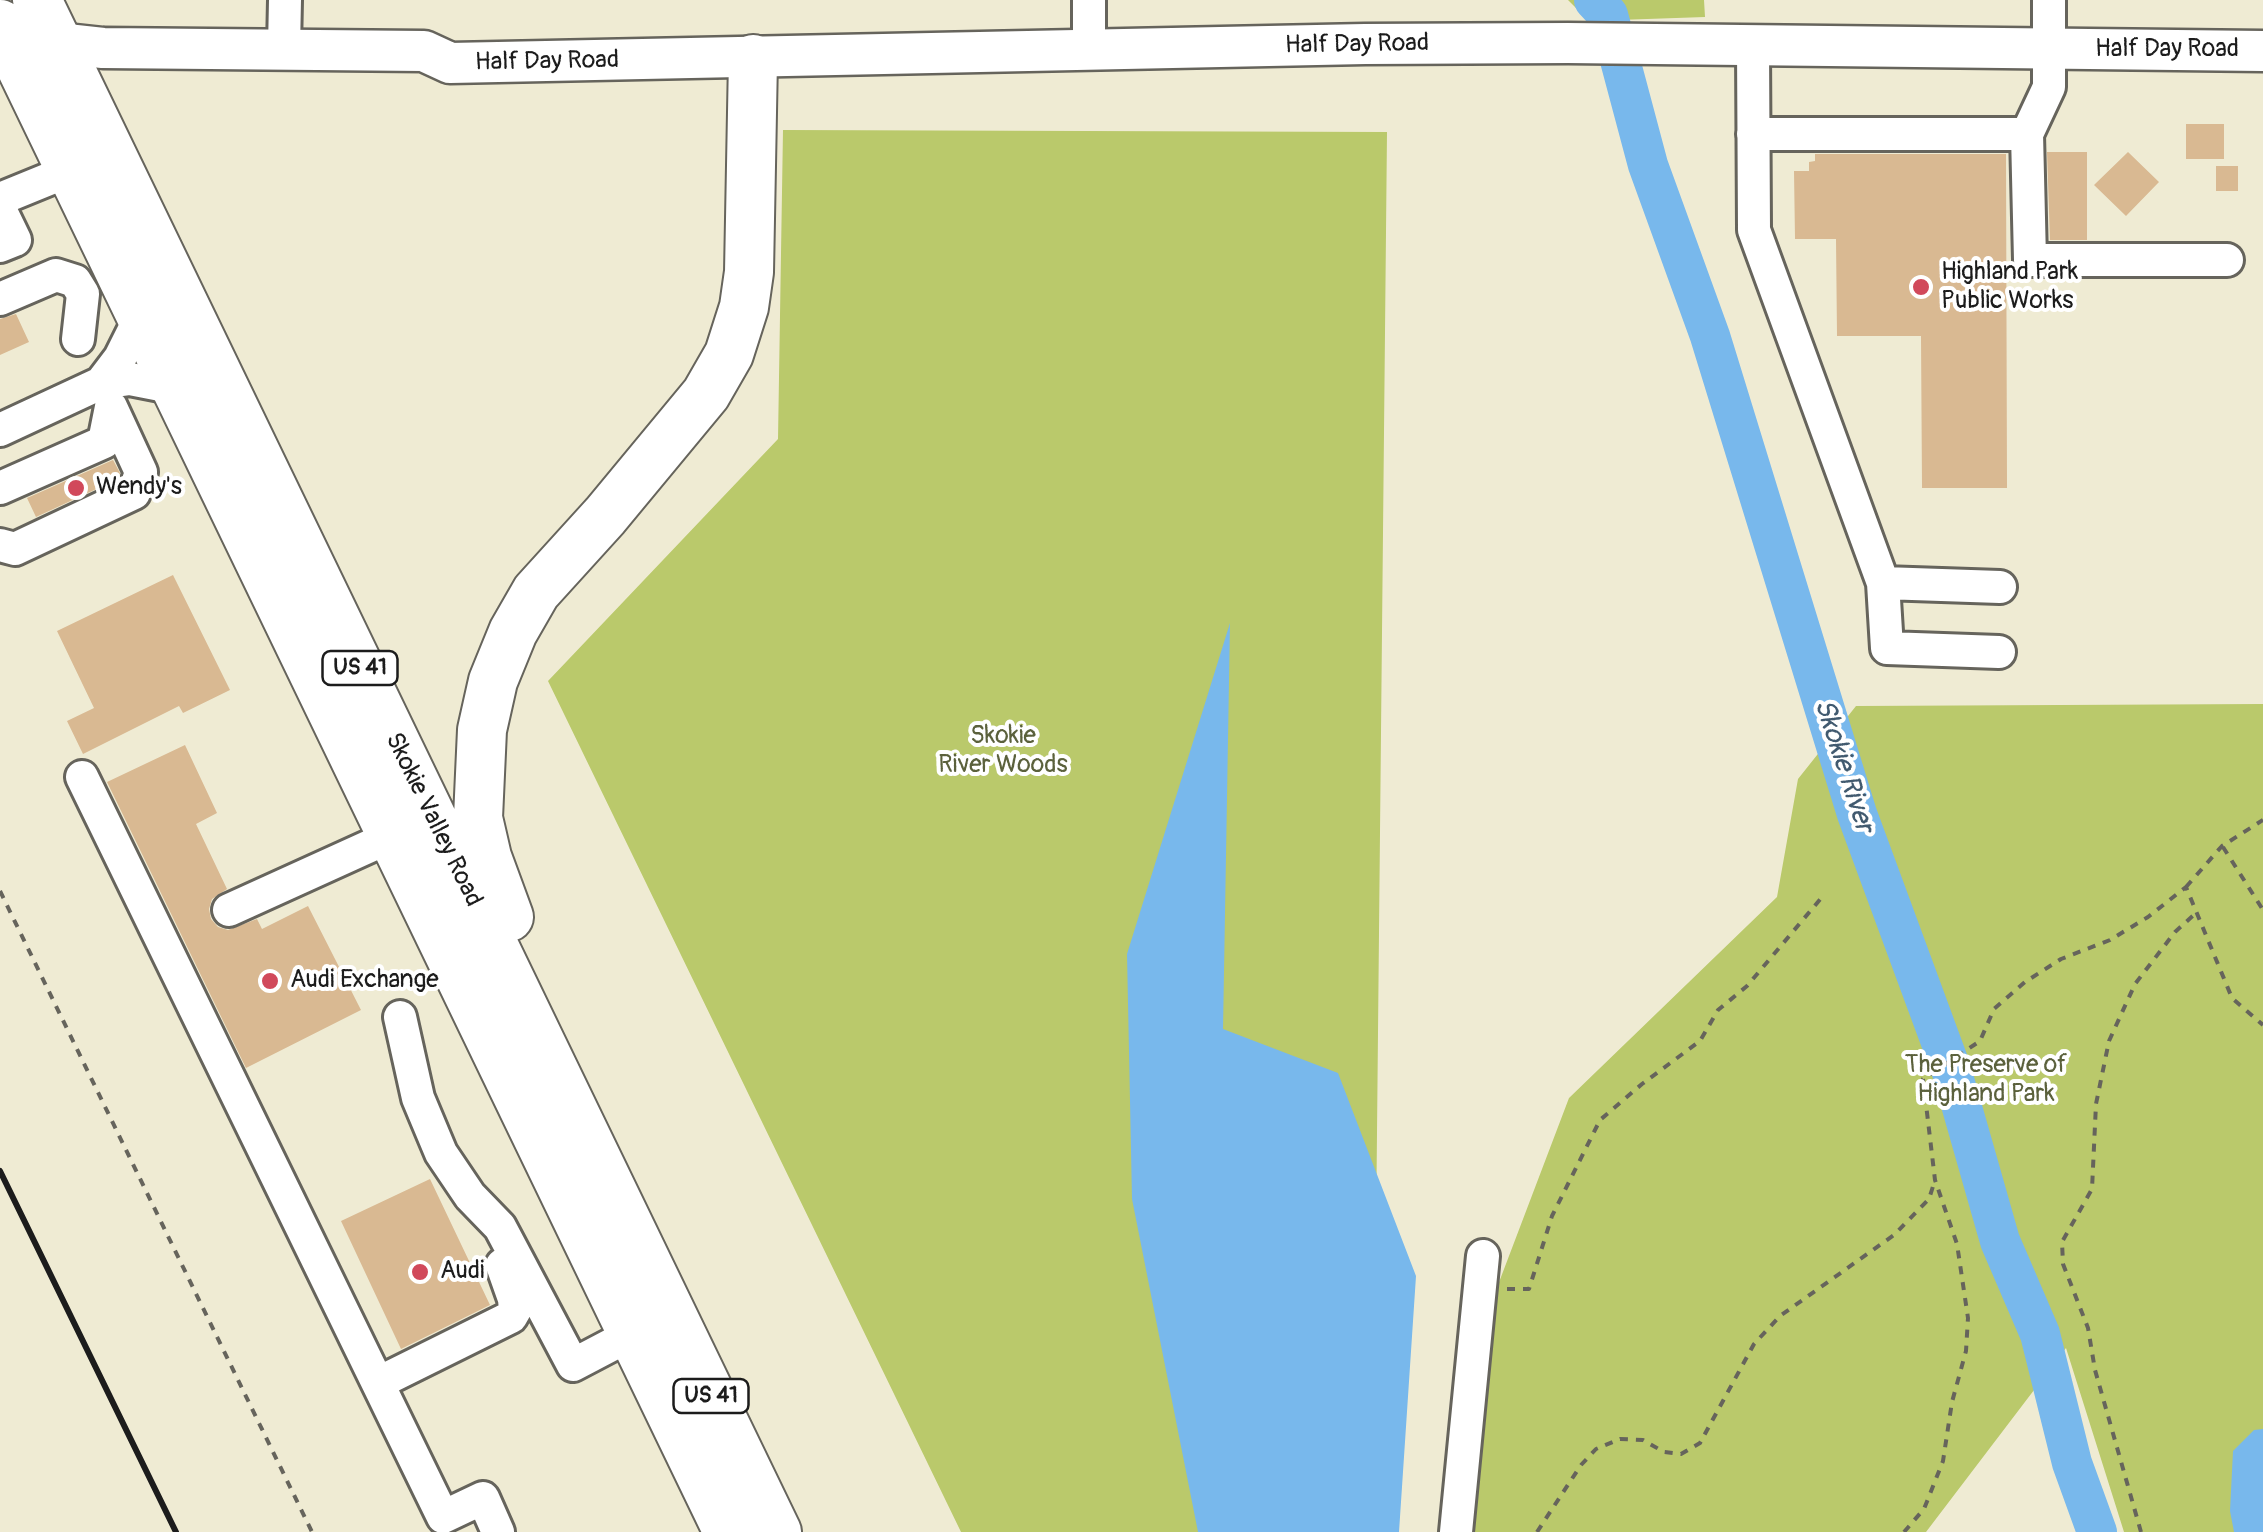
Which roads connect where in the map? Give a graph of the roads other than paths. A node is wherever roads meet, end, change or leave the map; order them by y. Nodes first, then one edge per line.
1 (37, 0) edge
2 (285, 0) edge
3 (1089, 0) edge
4 (2048, 0) edge
5 (1753, 46) junction
6 (284, 48) junction
7 (1089, 50) junction
8 (2048, 50) junction
9 (2263, 51) edge
10 (7, 52) edge
11 (66, 59) junction
12 (754, 59) junction
13 (450, 63) junction
14 (1753, 134) junction
15 (2026, 134) junction
16 (71, 170) junction
17 (0, 200) edge
18 (0, 209) edge
19 (0, 246) edge
20 (2227, 260) dead end
21 (0, 299) edge
22 (141, 316) junction
23 (78, 339) dead end
24 (100, 383) junction
25 (176, 388) junction
26 (0, 430) edge
27 (0, 488) edge
28 (0, 545) edge
29 (1883, 583) junction
30 (2000, 587) dead end
31 (1999, 652) dead end
32 (82, 776) dead end
33 (392, 836) junction
34 (229, 910) dead end
35 (400, 1017) dead end
36 (476, 1201) junction
37 (1482, 1256) road end
38 (645, 1260) junction
39 (632, 1334) junction
40 (378, 1384) junction
41 (498, 1532) edge
42 (728, 1532) edge
43 (777, 1532) edge
44 (1456, 1532) edge

1 - 11 highway, Skokie Valley Road / US 41
2 - 6 street
3 - 7 street
4 - 8 street
5 - 7 main road, Half Day Road
5 - 8 main road, Half Day Road
5 - 14 street
6 - 11 main road, Half Day Road
6 - 13 main road, Half Day Road
7 - 12 main road, Half Day Road
8 - 9 main road, Half Day Road
8 - 15 street
10 - 11 main road, Half Day Road
10 - 16 highway, Skokie Valley Road / US 41
11 - 13 main road, Half Day Road
11 - 38 highway, Skokie Valley Road / US 41
12 - 13 main road, Half Day Road
12 - 38 highway
14 - 15 street
14 - 29 street
15 - 20 street
16 - 17 street
16 - 22 highway, Skokie Valley Road / US 41
18 - 19 street
21 - 23 street
22 - 24 street
22 - 25 highway, Skokie Valley Road / US 41
24 - 25 street
24 - 26 street
25 - 33 highway, Skokie Valley Road / US 41
27 - 28 street
29 - 30 street
29 - 31 street
32 - 40 street
33 - 34 street
33 - 39 highway, Skokie Valley Road / US 41
35 - 36 street
36 - 39 street
36 - 40 street
37 - 44 street
38 - 43 highway, Skokie Valley Road / US 41
39 - 42 highway, Skokie Valley Road / US 41
40 - 41 street

